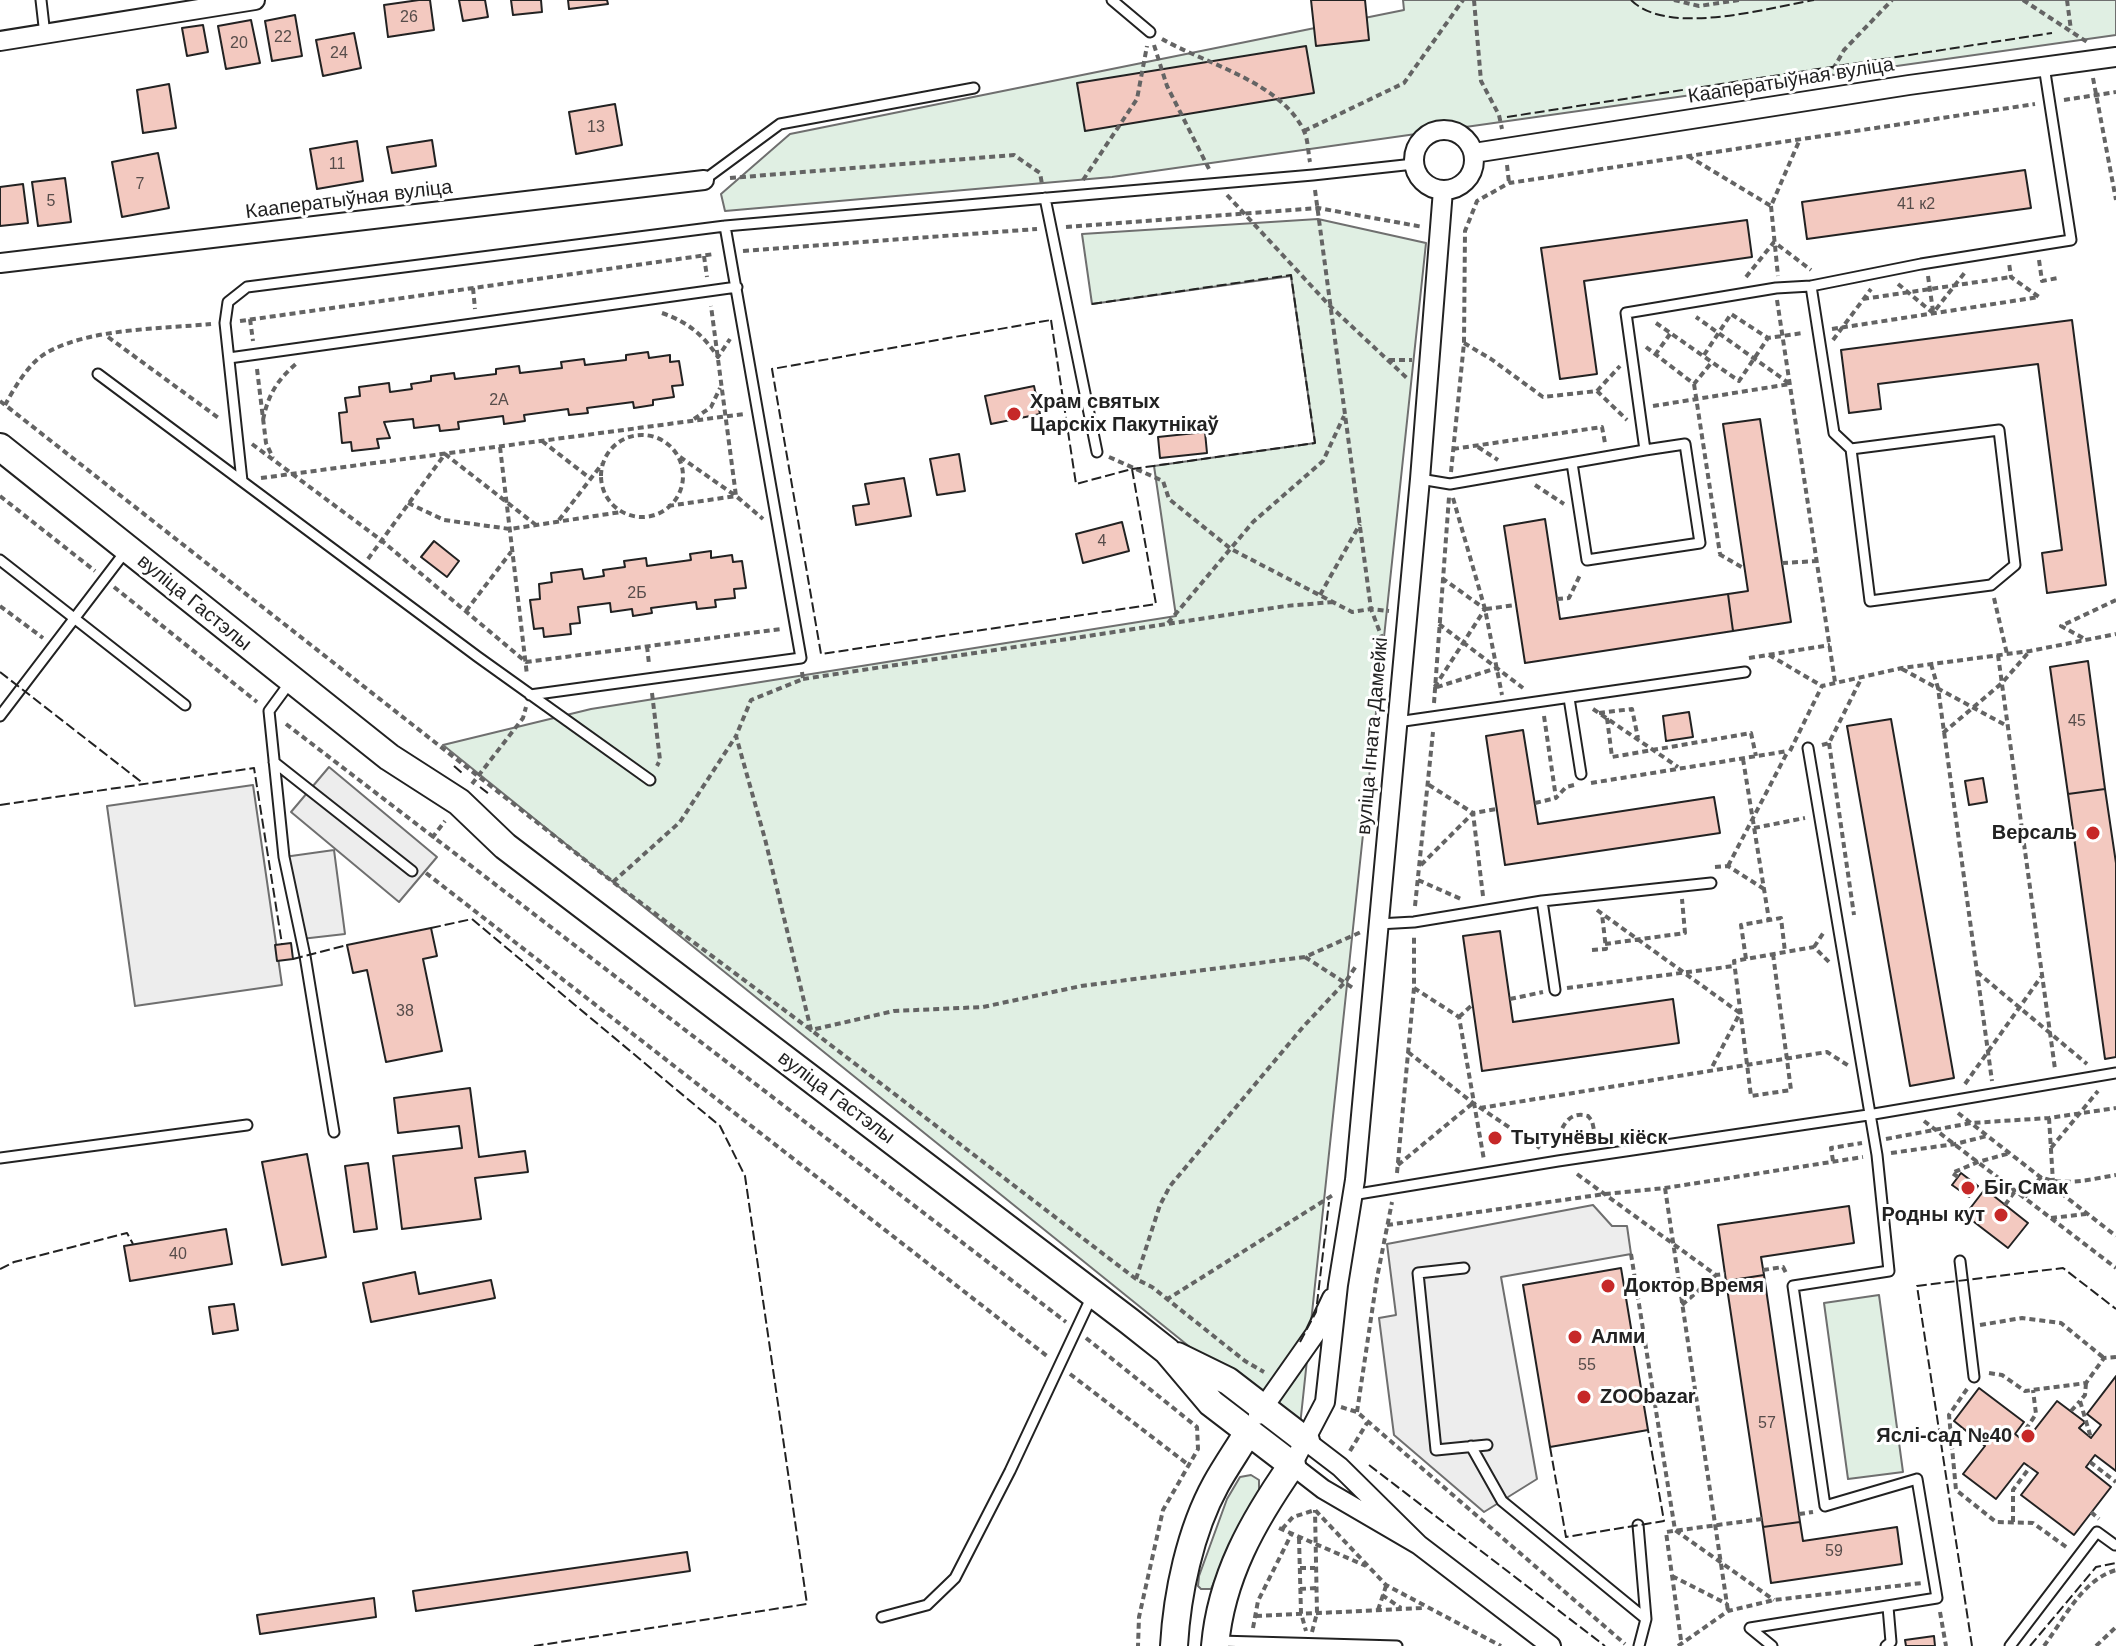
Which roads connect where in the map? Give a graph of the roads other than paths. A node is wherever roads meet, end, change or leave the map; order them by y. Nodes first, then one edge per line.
1 (41, 0) edge
2 (255, 0) edge
3 (1112, 0) edge
4 (1150, 32) road end
5 (45, 35) junction
6 (0, 41) edge
7 (2116, 57) edge
8 (2044, 66) junction
9 (974, 88) dead end
10 (1474, 153) junction
11 (1414, 164) junction
12 (704, 180) joint
13 (1443, 190) junction
14 (1045, 198) junction
15 (725, 226) junction
16 (0, 263) edge
17 (1811, 286) junction
18 (737, 287) junction
19 (229, 358) junction
20 (98, 374) dead end
21 (0, 447) edge
22 (1851, 449) junction
23 (1645, 450) junction
24 (1097, 452) road end
25 (1572, 463) junction
26 (1420, 479) junction
27 (242, 481) junction
28 (127, 549) junction
29 (0, 560) edge
30 (75, 618) junction
31 (1745, 672) dead end
32 (291, 681) junction
33 (530, 695) junction
34 (1572, 697) junction
35 (185, 705) dead end
36 (0, 716) edge
37 (1397, 722) junction
38 (1808, 748) road end
39 (274, 762) junction
40 (1581, 774) dead end
41 (650, 780) road end
42 (412, 871) road end
43 (1711, 883) dead end
44 (1542, 901) junction
45 (1377, 929) junction
46 (1555, 990) road end
47 (2115, 1073) edge
48 (1868, 1115) junction
49 (247, 1125) dead end
50 (334, 1132) dead end
51 (0, 1158) edge
52 (1354, 1188) junction
53 (1960, 1261) dead end
54 (1464, 1268) dead end
55 (1338, 1285) junction
56 (1093, 1293) junction
57 (1167, 1351) junction
58 (1974, 1377) road end
59 (1262, 1408) junction
60 (1248, 1432) junction
61 (1306, 1441) junction
62 (1487, 1445) dead end
63 (1471, 1446) junction
64 (1292, 1465) junction
65 (1638, 1525) dead end
66 (1419, 1545) junction
67 (2115, 1545) edge
68 (1888, 1607) junction
69 (882, 1617) dead end
70 (1646, 1619) junction
71 (1215, 1643) edge
72 (1284, 1644) edge
73 (1174, 1646) edge
74 (1397, 1646) edge
75 (1551, 1646) edge
76 (1639, 1646) edge
77 (1772, 1646) edge
78 (1886, 1646) edge
79 (2010, 1646) edge

1 - 5 lane
2 - 5 street
3 - 4 lane
5 - 6 street
7 - 8 street, Кааператыўная вуліца
8 - 10 street, Кааператыўная вуліца
8 - 17 lane
9 - 12 lane
10 - 11 street
10 - 13 street
11 - 13 street
11 - 14 lane
12 - 16 street, Кааператыўная вуліца
13 - 26 street, вуліца Ігната Дамейкі
14 - 15 lane
14 - 24 lane
15 - 18 lane
15 - 19 lane
17 - 22 lane
17 - 23 lane
18 - 19 lane
18 - 33 lane
19 - 27 lane
20 - 27 lane
21 - 28 main road, вуліца Гастэлы
22 - 22 lane
23 - 25 lane
23 - 25 lane
25 - 26 lane
26 - 37 street, вуліца Ігната Дамейкі
27 - 33 lane
28 - 30 lane
28 - 32 main road, вуліца Гастэлы
29 - 30 lane
30 - 35 lane
30 - 36 lane
31 - 34 lane
32 - 39 lane
32 - 56 main road, вуліца Гастэлы
33 - 41 lane
34 - 37 lane
34 - 40 lane
37 - 45 street, вуліца Ігната Дамейкі
38 - 48 lane
39 - 42 lane
39 - 50 lane
43 - 44 lane
44 - 45 lane
44 - 46 lane
45 - 52 street, вуліца Ігната Дамейкі
47 - 48 lane
48 - 52 lane
48 - 68 lane
49 - 51 lane
52 - 55 street, вуліца Ігната Дамейкі
53 - 58 lane
54 - 63 lane
55 - 59 street, вуліца Ігната Дамейкі
55 - 61 street, вуліца Ігната Дамейкі
56 - 57 main road, вуліца Гастэлы
56 - 69 lane
57 - 59 main road, вуліца Гастэлы
57 - 60 main road, вуліца Гастэлы
59 - 60 street, вуліца Ігната Дамейкі
59 - 61 main road, вуліца Гастэлы
60 - 64 main road, вуліца Гастэлы
60 - 73 main road
61 - 64 street, вуліца Ігната Дамейкі
61 - 66 street, вуліца Гастэлы
62 - 63 lane
63 - 70 lane
64 - 66 street, вуліца Гастэлы
64 - 71 main road
65 - 70 lane
66 - 75 street, вуліца Гастэлы
67 - 79 lane
68 - 77 lane
68 - 78 lane
70 - 76 lane
71 - 72 lane
72 - 74 lane

